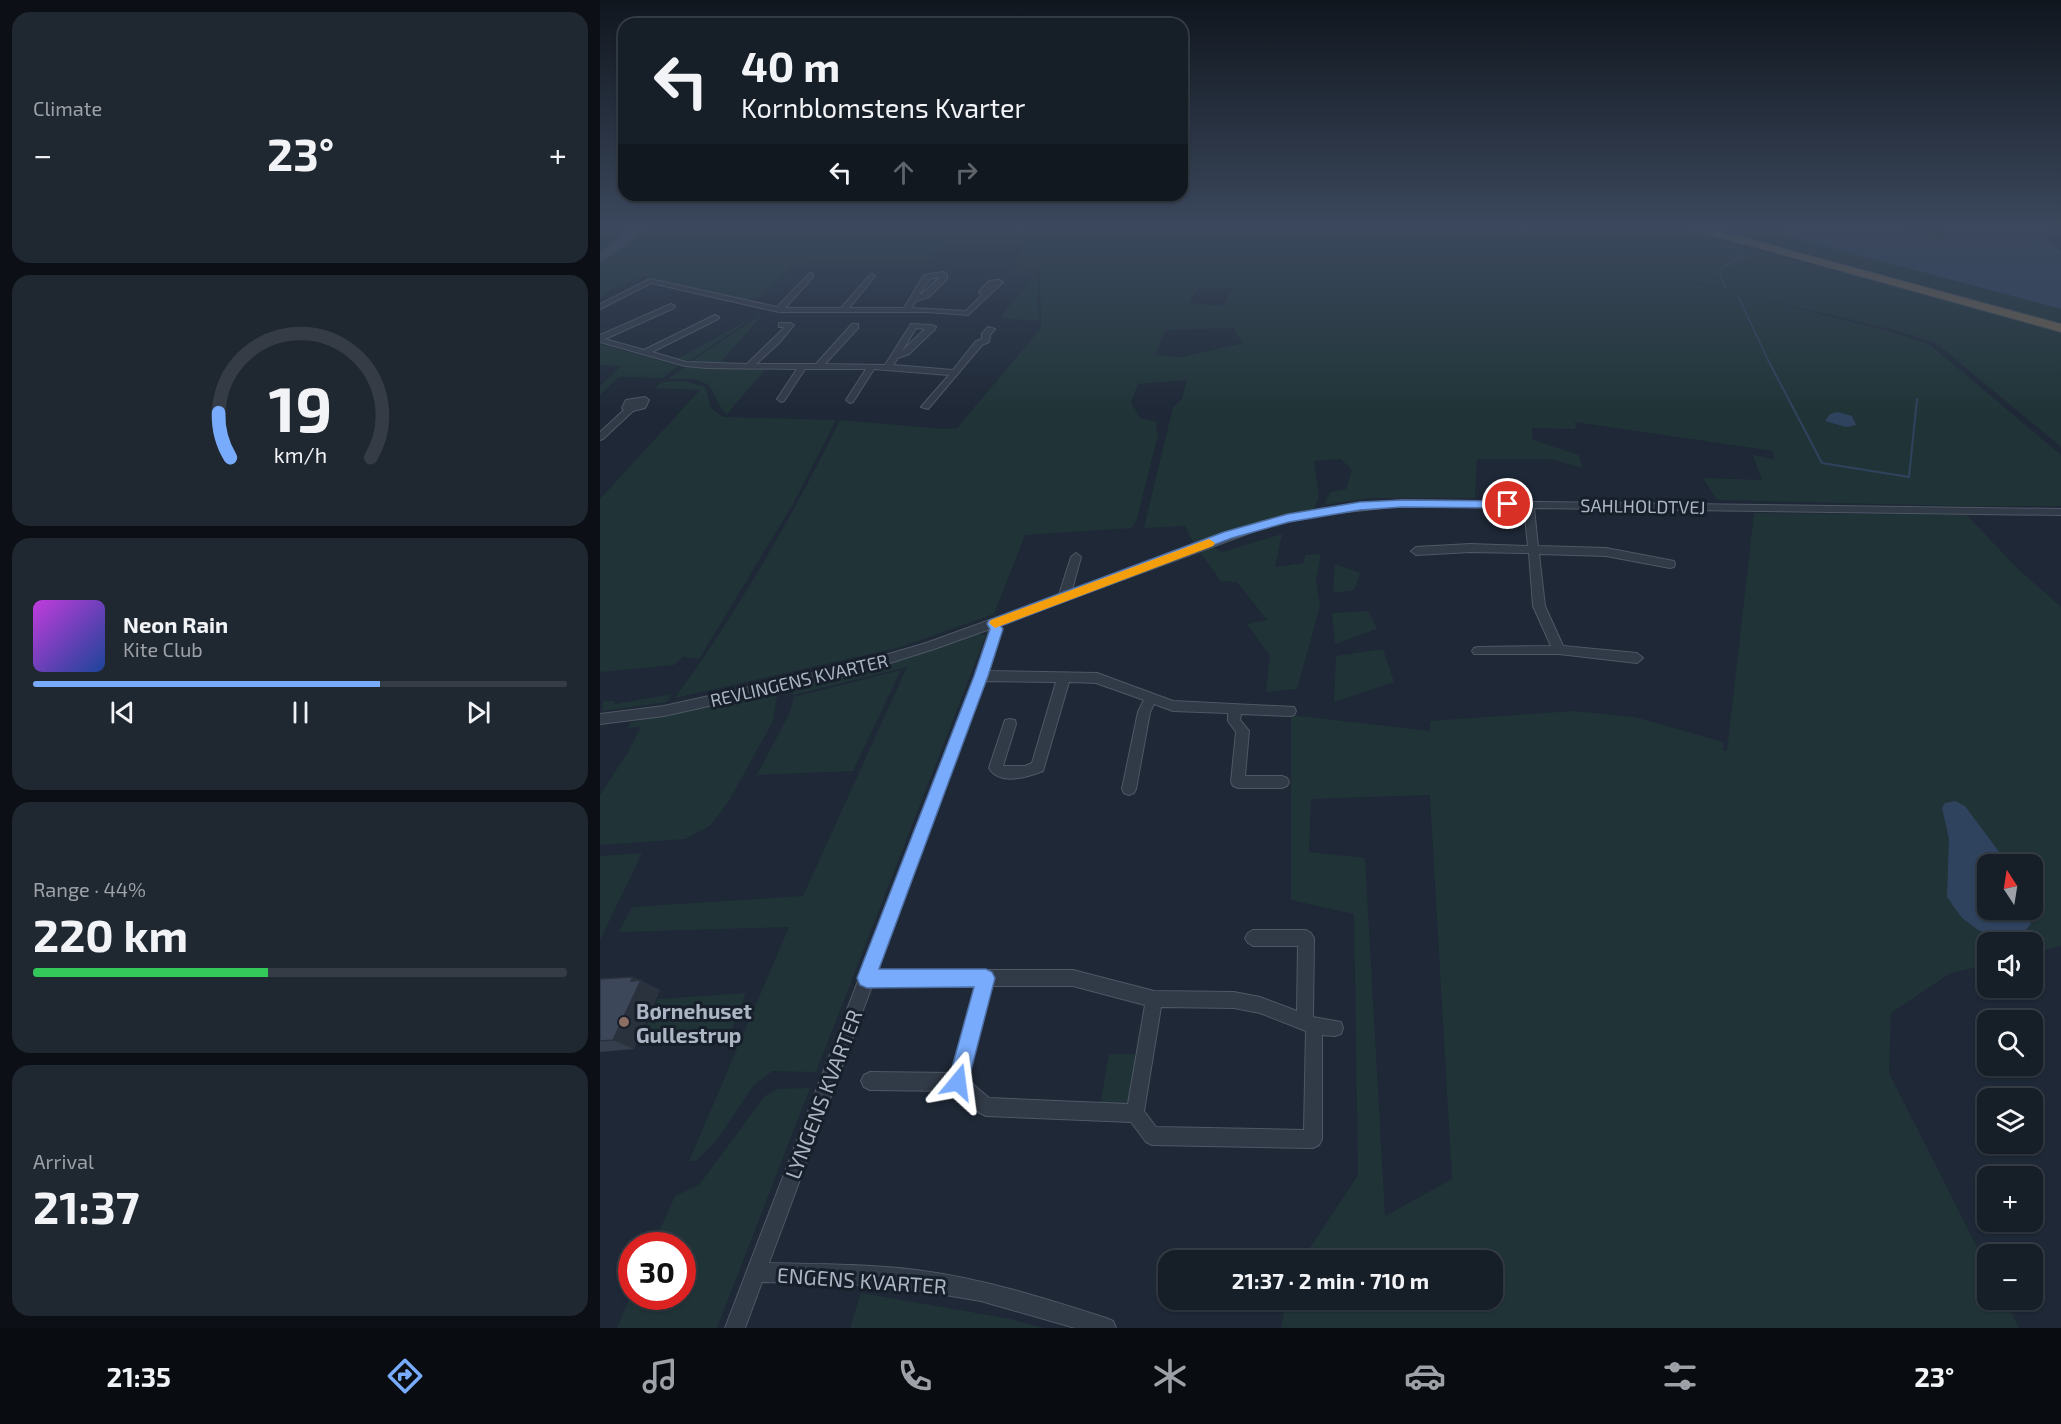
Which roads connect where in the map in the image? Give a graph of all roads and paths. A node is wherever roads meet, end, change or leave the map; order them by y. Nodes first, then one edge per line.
1 (631, 290) edge
2 (686, 290) edge
3 (797, 290) edge
4 (859, 290) edge
5 (1921, 290) edge
6 (986, 294) dead end
7 (914, 299) dead end
8 (671, 306) dead end
9 (600, 308) edge
10 (779, 310) junction
11 (843, 310) junction
12 (906, 310) junction
13 (715, 317) dead end
14 (782, 326) dead end
15 (855, 326) dead end
16 (2061, 328) edge
17 (991, 329) dead end
18 (600, 340) edge
19 (644, 353) junction
20 (896, 356) dead end
21 (749, 366) junction
22 (803, 366) junction
23 (819, 366) junction
24 (872, 366) junction
25 (888, 367) junction
26 (955, 373) junction
27 (781, 399) dead end
28 (861, 400) dead end
29 (925, 407) dead end
30 (630, 409) dead end
31 (604, 429) edge
32 (600, 437) edge
33 (1529, 504) junction
34 (2061, 512) edge
35 (1534, 550) junction
36 (1416, 551) dead end
37 (1076, 557) dead end
38 (1670, 564) dead end
39 (1064, 597) junction
40 (994, 624) junction
41 (1559, 650) junction
42 (1478, 651) dead end
43 (1637, 658) dead end
44 (981, 676) junction
45 (1064, 677) junction
46 (1150, 700) junction
47 (1235, 709) junction
48 (1290, 711) dead end
49 (600, 719) edge
50 (1010, 723) dead end
51 (1282, 782) dead end
52 (1129, 789) dead end
53 (1253, 938) dead end
54 (867, 978) junction
55 (986, 978) junction
56 (1154, 999) junction
57 (1309, 1024) junction
58 (1335, 1028) dead end
59 (870, 1081) dead end
60 (958, 1082) junction
61 (1135, 1113) junction
62 (756, 1272) junction
63 (735, 1328) edge
64 (1106, 1328) edge

1 - 9 street
2 - 10 street
3 - 10 street
4 - 11 street
5 - 16 highway
6 - 12 street
7 - 12 street
8 - 18 street
10 - 11 street
11 - 12 street
13 - 19 street
14 - 21 street
15 - 23 street
17 - 26 street
18 - 19 street
19 - 21 street
20 - 25 street
21 - 22 street
22 - 23 street
22 - 27 street
23 - 24 street
24 - 25 street
24 - 28 street
25 - 26 street
26 - 29 street
30 - 31 street
31 - 32 street
33 - 34 street, SAHLHOLDTVEJ
33 - 35 street
33 - 39 street, SAHLHOLDTVEJ
35 - 36 street
35 - 38 street
35 - 41 street
37 - 39 street
39 - 40 street, REVLINGENS KVARTER
40 - 44 street, LYNGENS KVARTER
40 - 49 street, REVLINGENS KVARTER
41 - 42 street
41 - 43 street
44 - 45 street
44 - 54 street, LYNGENS KVARTER
45 - 46 street
45 - 50 street
46 - 47 street
46 - 52 street
47 - 48 street
47 - 51 street
53 - 57 street
54 - 55 street
54 - 62 street, LYNGENS KVARTER
55 - 56 street
55 - 60 street
56 - 57 street
56 - 61 street
57 - 58 street
57 - 61 street
59 - 60 street
60 - 61 street
62 - 63 street, LYNGENS KVARTER
62 - 64 street, ENGENS KVARTER

